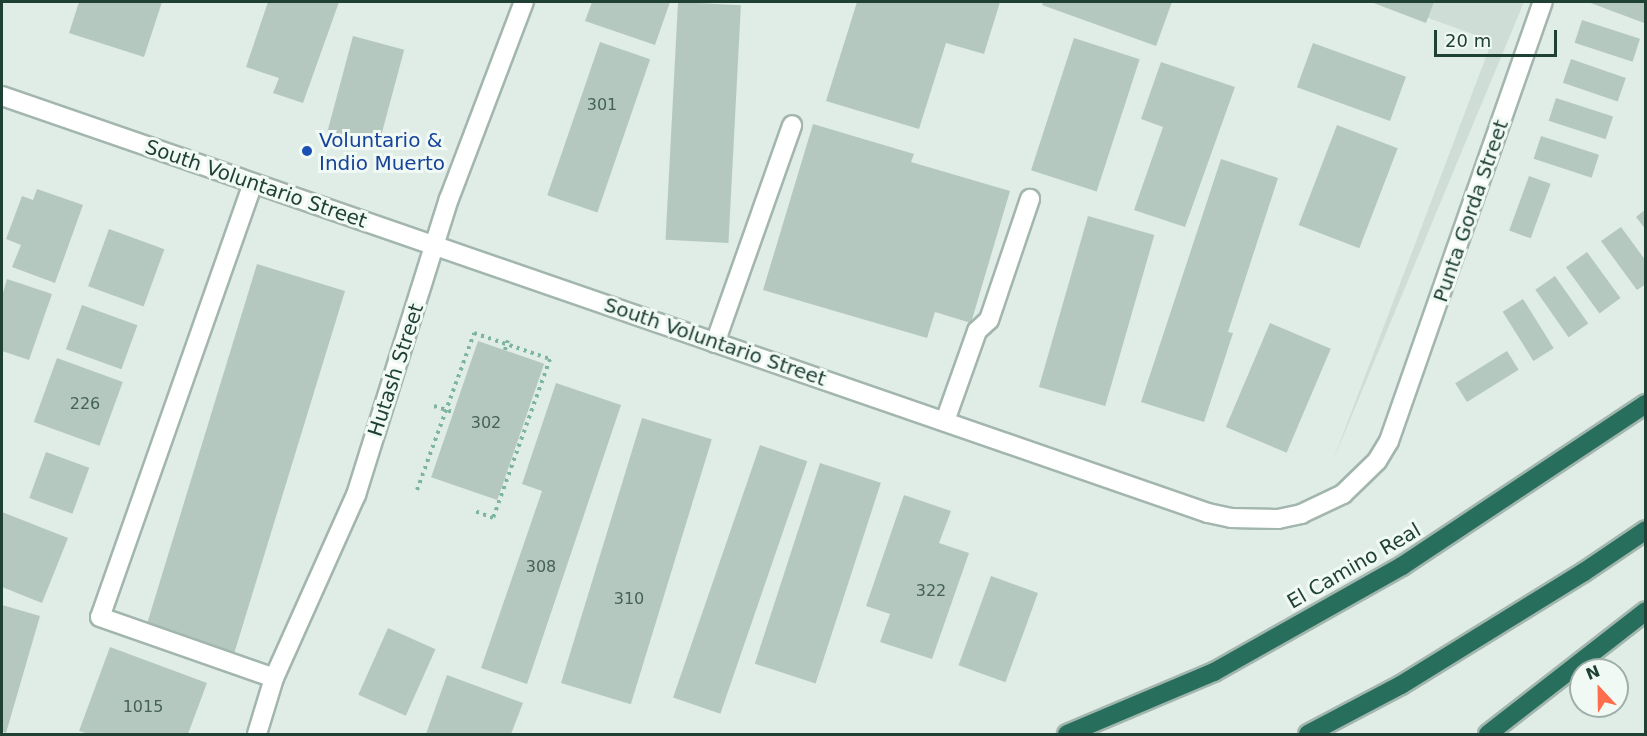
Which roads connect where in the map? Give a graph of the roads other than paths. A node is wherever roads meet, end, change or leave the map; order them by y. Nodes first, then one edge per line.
1 (524, 2) edge
2 (1543, 2) edge
3 (2, 96) edge
4 (792, 125) dead end
5 (253, 183) junction
6 (1030, 199) dead end
7 (435, 247) junction
8 (715, 343) junction
9 (1646, 404) edge
10 (1398, 420) joint
11 (945, 421) junction
12 (1646, 530) edge
13 (1646, 611) edge
14 (274, 678) junction
15 (257, 735) edge
16 (1067, 735) edge
17 (1308, 735) edge
18 (1488, 735) edge

1 - 7 street, Hutash Street
2 - 10 street, Punta Gorda Street
3 - 5 street, South Voluntario Street
4 - 8 street
5 - 7 street, South Voluntario Street
5 - 14 street
6 - 11 street
7 - 8 street, South Voluntario Street
7 - 14 street, Hutash Street
8 - 11 street, South Voluntario Street
9 - 16 highway, El Camino Real
10 - 11 street, South Voluntario Street
12 - 17 highway
13 - 18 highway
14 - 15 street, Hutash Street

